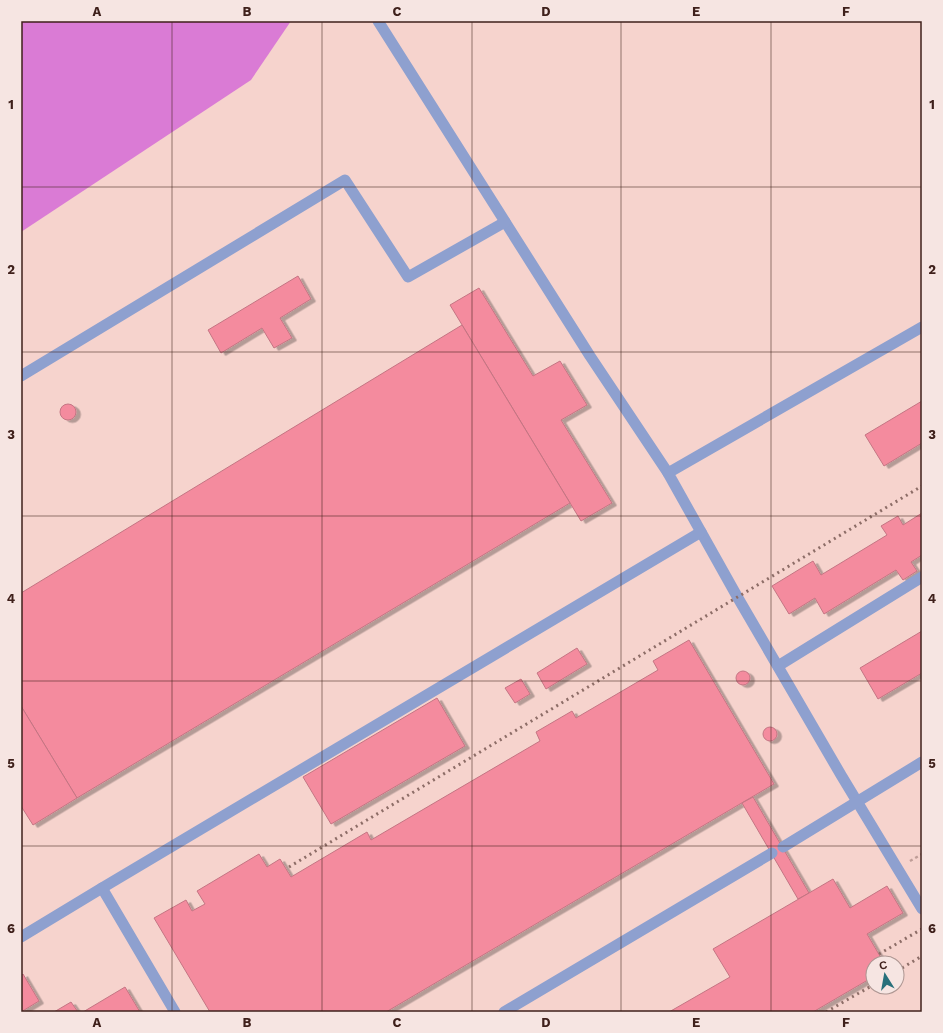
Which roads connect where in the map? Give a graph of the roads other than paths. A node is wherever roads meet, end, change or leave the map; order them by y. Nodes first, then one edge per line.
1 (378, 21) edge
2 (505, 222) junction
3 (922, 327) edge
4 (21, 376) edge
5 (668, 473) junction
6 (701, 532) junction
7 (922, 577) edge
8 (778, 666) junction
9 (922, 762) edge
10 (858, 802) junction
11 (782, 847) dead end
12 (772, 853) dead end
13 (102, 888) junction
14 (922, 909) edge
15 (21, 937) edge
16 (176, 1012) edge
17 (504, 1012) edge

1 - 2 lane
2 - 4 lane
2 - 5 lane
3 - 5 lane
5 - 6 lane
6 - 8 lane
6 - 13 lane
7 - 8 lane
8 - 10 lane
9 - 10 lane
10 - 11 lane
10 - 14 lane
12 - 17 lane
13 - 15 lane
13 - 16 lane

